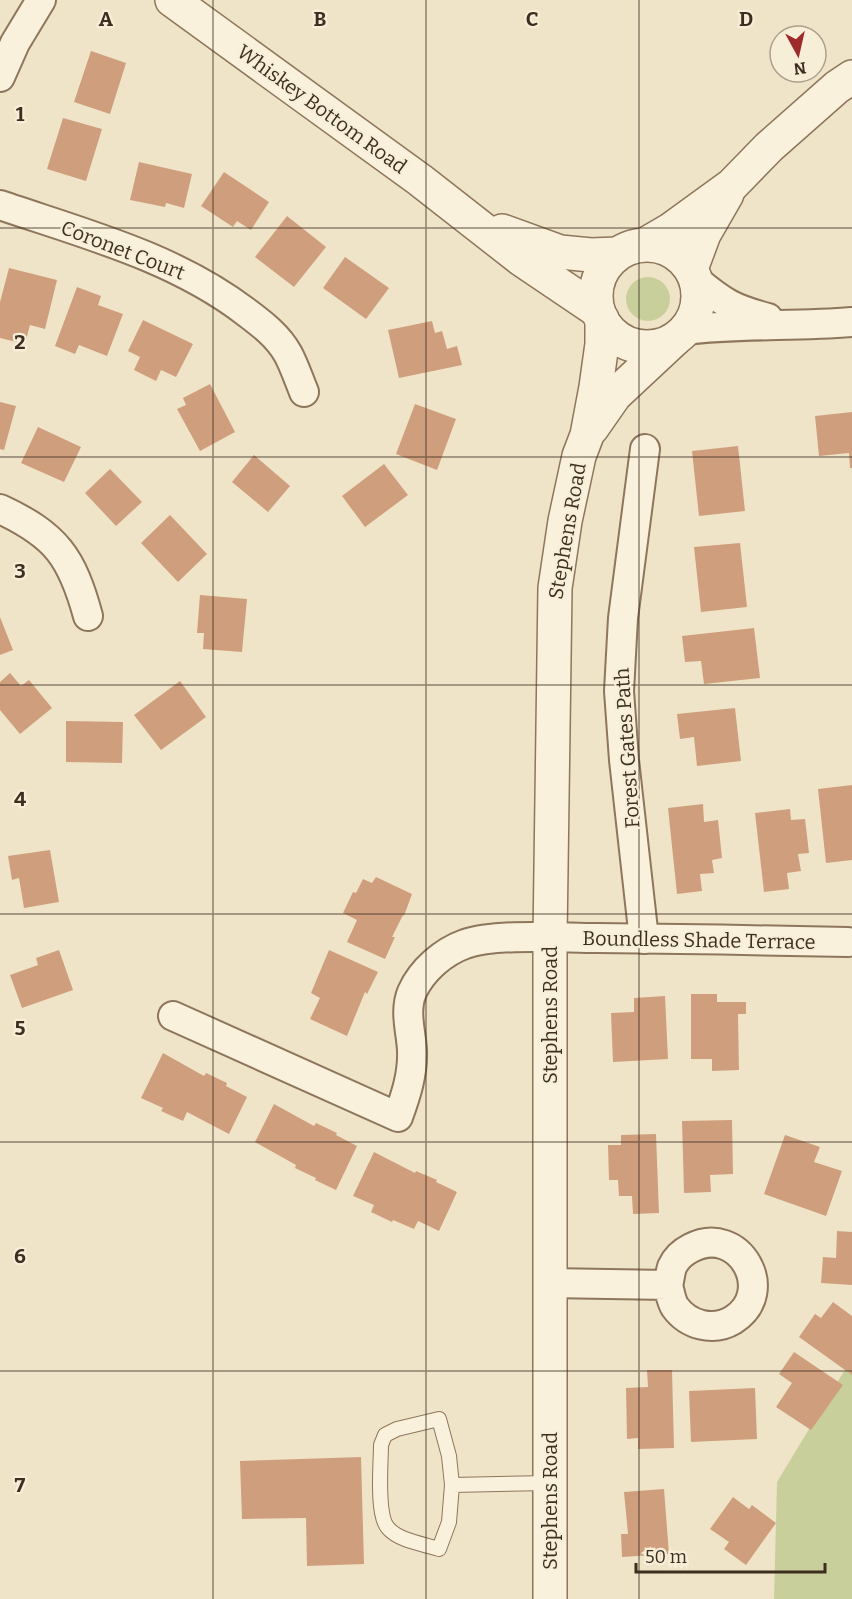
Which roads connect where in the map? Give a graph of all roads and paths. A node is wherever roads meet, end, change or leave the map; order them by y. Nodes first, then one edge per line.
1 (41, 0) edge
2 (172, 0) edge
3 (0, 77) edge
4 (852, 77) edge
5 (732, 185) junction
6 (0, 205) edge
7 (472, 219) junction
8 (631, 249) junction
9 (694, 275) junction
10 (600, 315) junction
11 (852, 322) edge
12 (790, 324) junction
13 (681, 334) junction
14 (304, 392) dead end
15 (587, 435) junction
16 (645, 449) dead end
17 (0, 508) edge
18 (88, 616) dead end
19 (550, 938) junction
20 (644, 939) junction
21 (851, 942) edge
22 (173, 1016) dead end
23 (549, 1283) junction
24 (668, 1285) dead end
25 (550, 1483) junction
26 (452, 1485) junction
27 (550, 1599) edge

1 - 3 street
2 - 7 street, Whiskey Bottom Road
4 - 5 street
5 - 8 street
5 - 9 street
6 - 14 street, Coronet Court
7 - 8 street, Whiskey Bottom Road
7 - 10 street, Whiskey Bottom Road
8 - 9 street
8 - 10 street
9 - 12 street
9 - 13 street
10 - 13 street
10 - 15 street, Stephens Road
11 - 12 street
12 - 13 street
13 - 15 street, Stephens Road
15 - 19 street, Stephens Road
16 - 20 street, Forest Gates Path
17 - 18 street
19 - 20 street, Boundless Shade Terrace
19 - 22 street, Boundless Shade Terrace
19 - 23 street, Stephens Road
20 - 21 street, Boundless Shade Terrace
23 - 24 street
23 - 25 street, Stephens Road
25 - 26 lane
25 - 27 street, Stephens Road
26 - 26 lane

